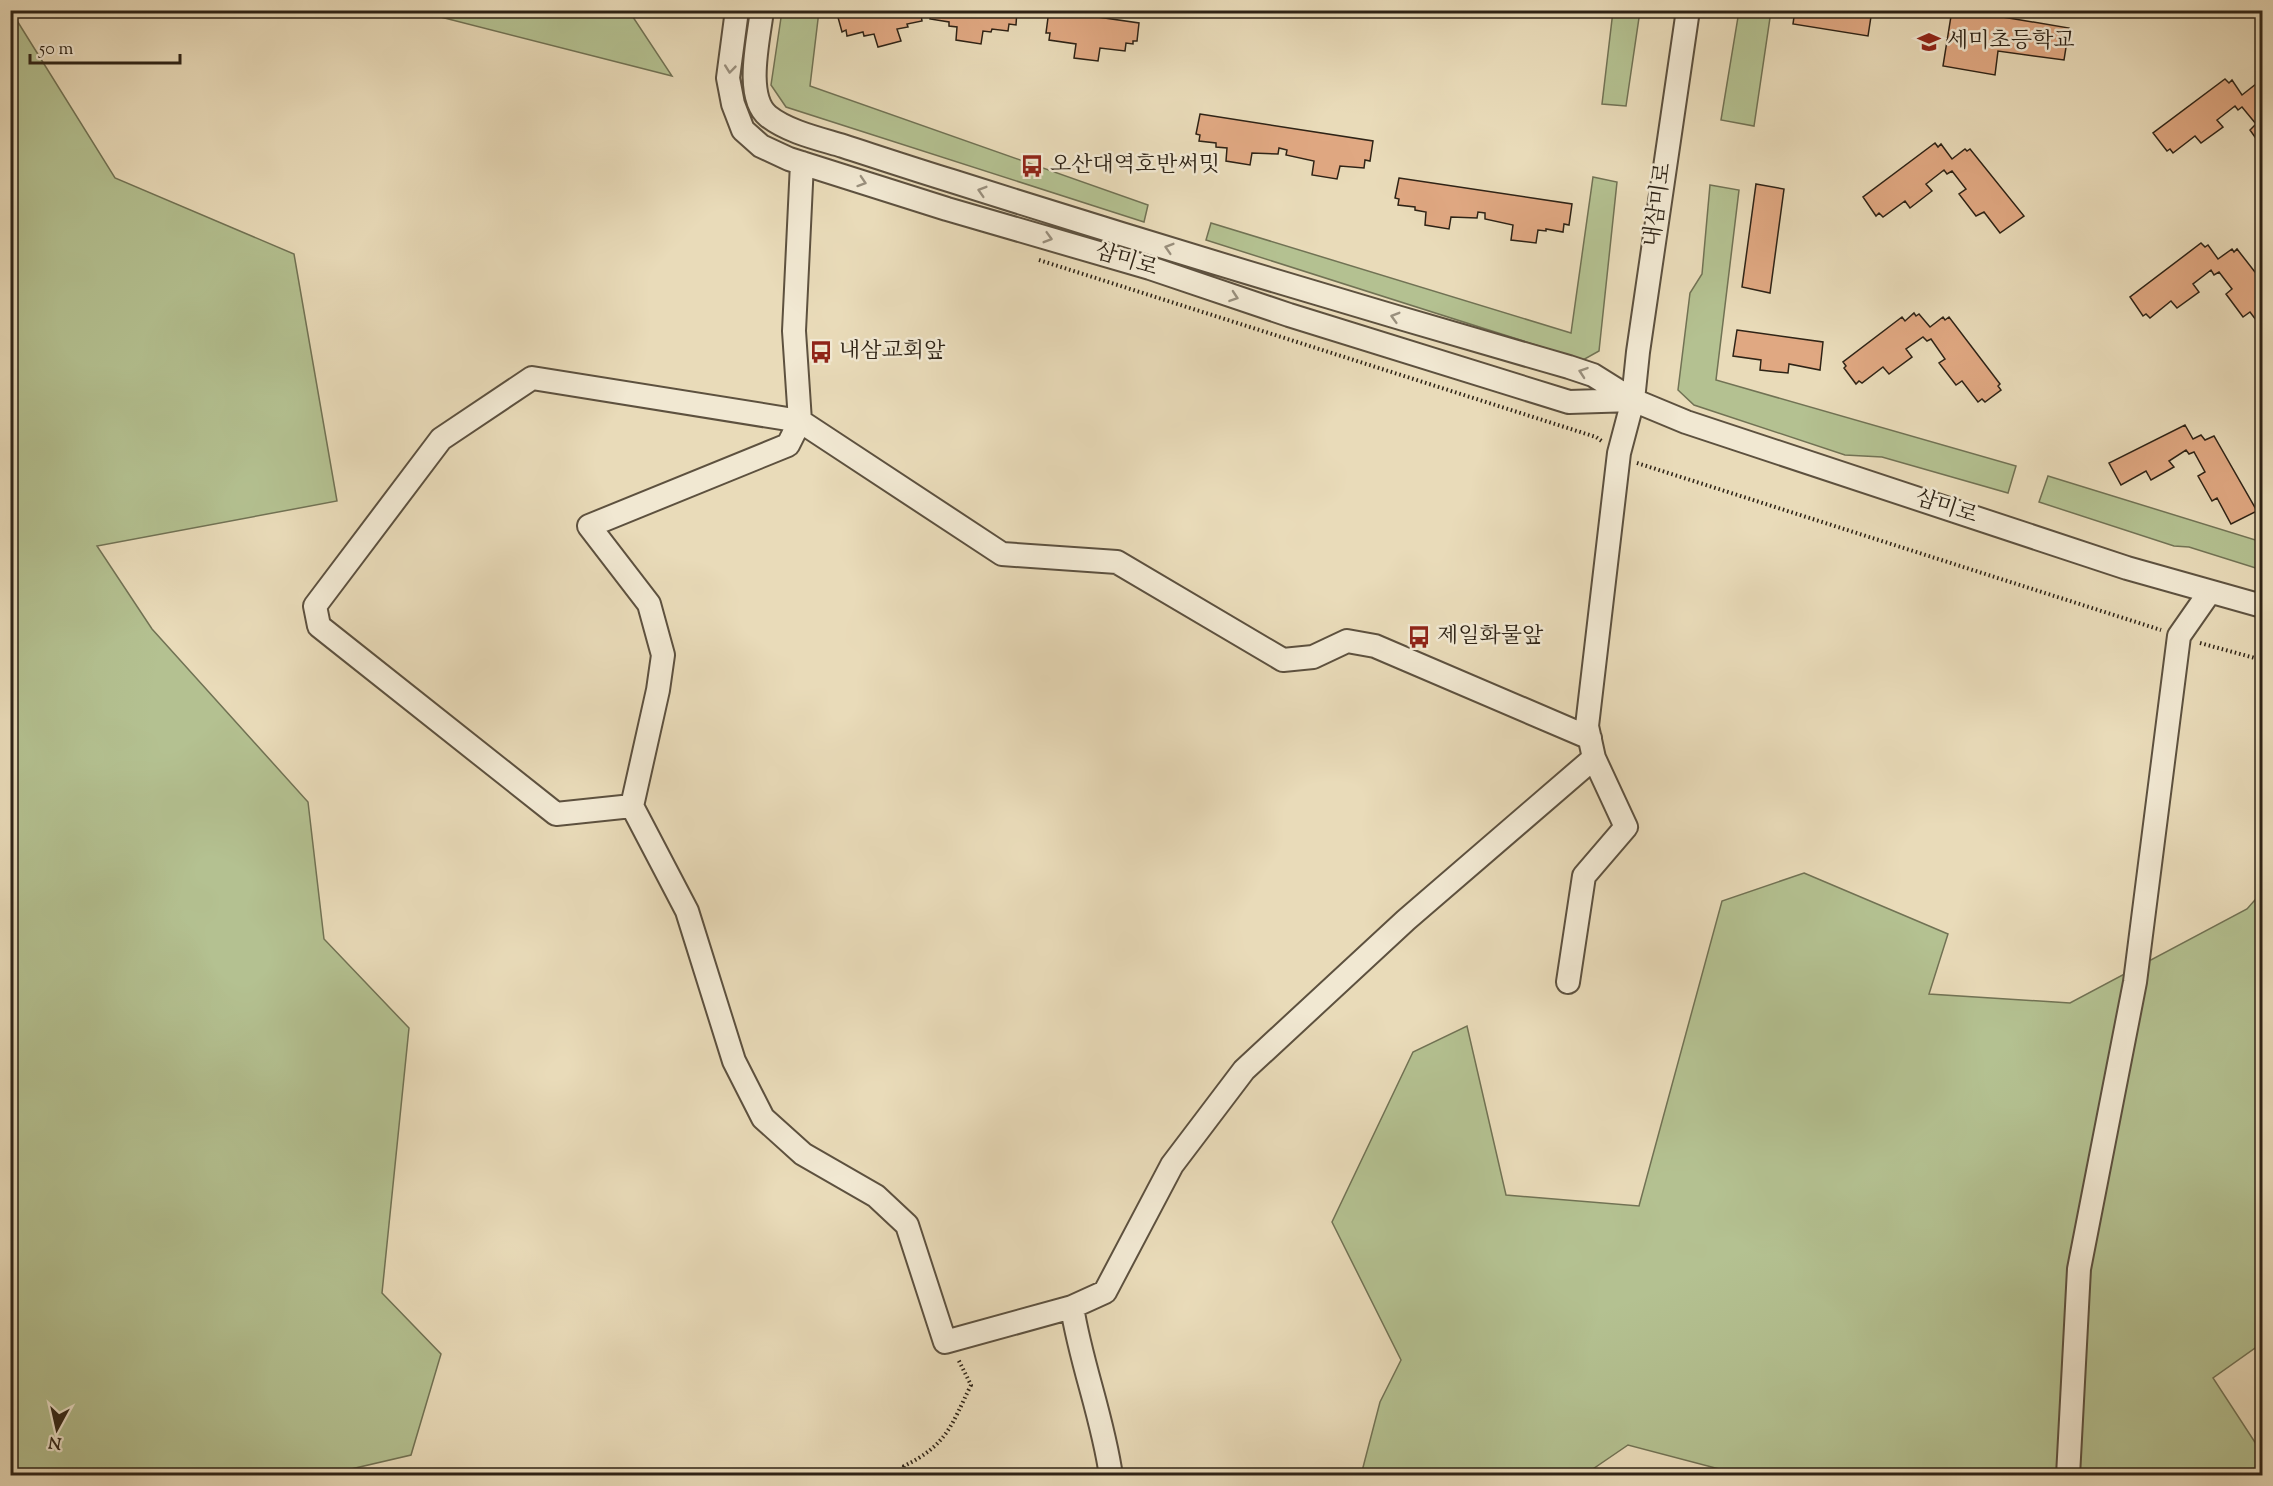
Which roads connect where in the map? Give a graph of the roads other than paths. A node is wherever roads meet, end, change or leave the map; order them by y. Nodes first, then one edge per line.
1 (737, 10) edge
2 (762, 10) edge
3 (1688, 10) edge
4 (802, 163) junction
5 (1633, 400) junction
6 (800, 421) junction
7 (2210, 592) junction
8 (2262, 606) edge
9 (1592, 748) junction
10 (632, 806) junction
11 (1568, 982) dead end
12 (1072, 1307) junction
13 (1111, 1476) edge
14 (2068, 1476) edge

1 -> 4 street, 삼미로
5 -> 2 street, 삼미로
3 - 5 street, 내삼미로
4 -> 5 street, 삼미로
4 - 6 street
5 - 7 street, 삼미로
5 - 9 street, 내삼미로
6 - 9 street
6 - 10 street
6 - 10 street
7 - 8 street, 삼미로
7 - 14 street
9 - 11 street
9 - 12 street
10 - 12 street
12 - 13 street

